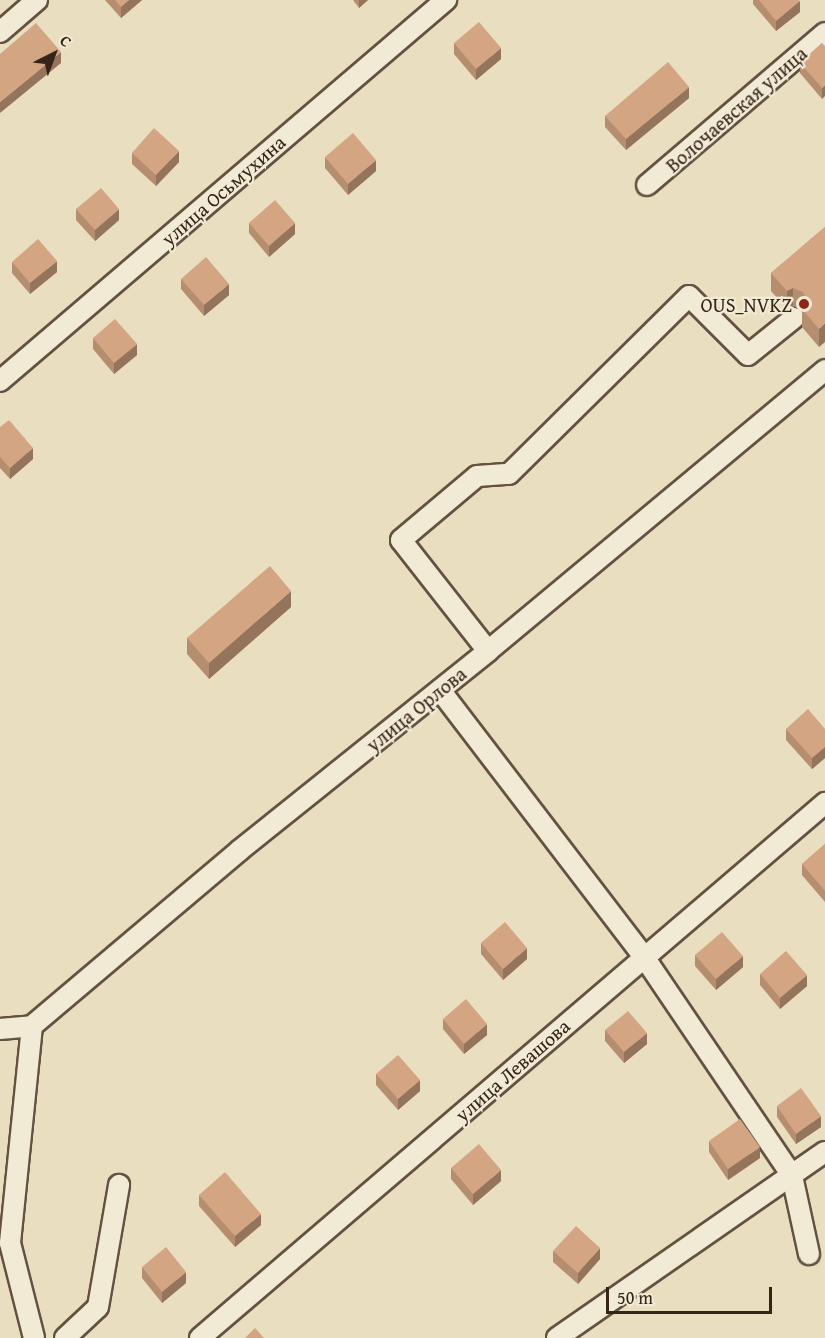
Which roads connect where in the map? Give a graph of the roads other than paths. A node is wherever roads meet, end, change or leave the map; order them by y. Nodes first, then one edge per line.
1 (37, 0) edge
2 (446, 0) edge
3 (0, 32) edge
4 (825, 33) edge
5 (647, 185) dead end
6 (794, 318) dead end
7 (825, 370) edge
8 (0, 381) edge
9 (488, 651) junction
10 (440, 690) junction
11 (825, 803) edge
12 (644, 957) junction
13 (32, 1026) junction
14 (0, 1029) edge
15 (825, 1152) edge
16 (792, 1176) junction
17 (119, 1185) dead end
18 (809, 1254) dead end
19 (34, 1338) edge
20 (65, 1338) edge
21 (200, 1338) edge
22 (557, 1338) edge

1 - 3 street
2 - 8 street, улица Осьмухина
4 - 5 street, Волочаевская улица
6 - 9 street
7 - 9 street, улица Орлова
9 - 10 street, улица Орлова
10 - 12 street
10 - 13 street, улица Орлова
11 - 12 street, улица Левашова
12 - 16 street
12 - 21 street, улица Левашова
13 - 14 street
13 - 19 street
15 - 16 street
16 - 18 street
16 - 22 street
17 - 20 street

